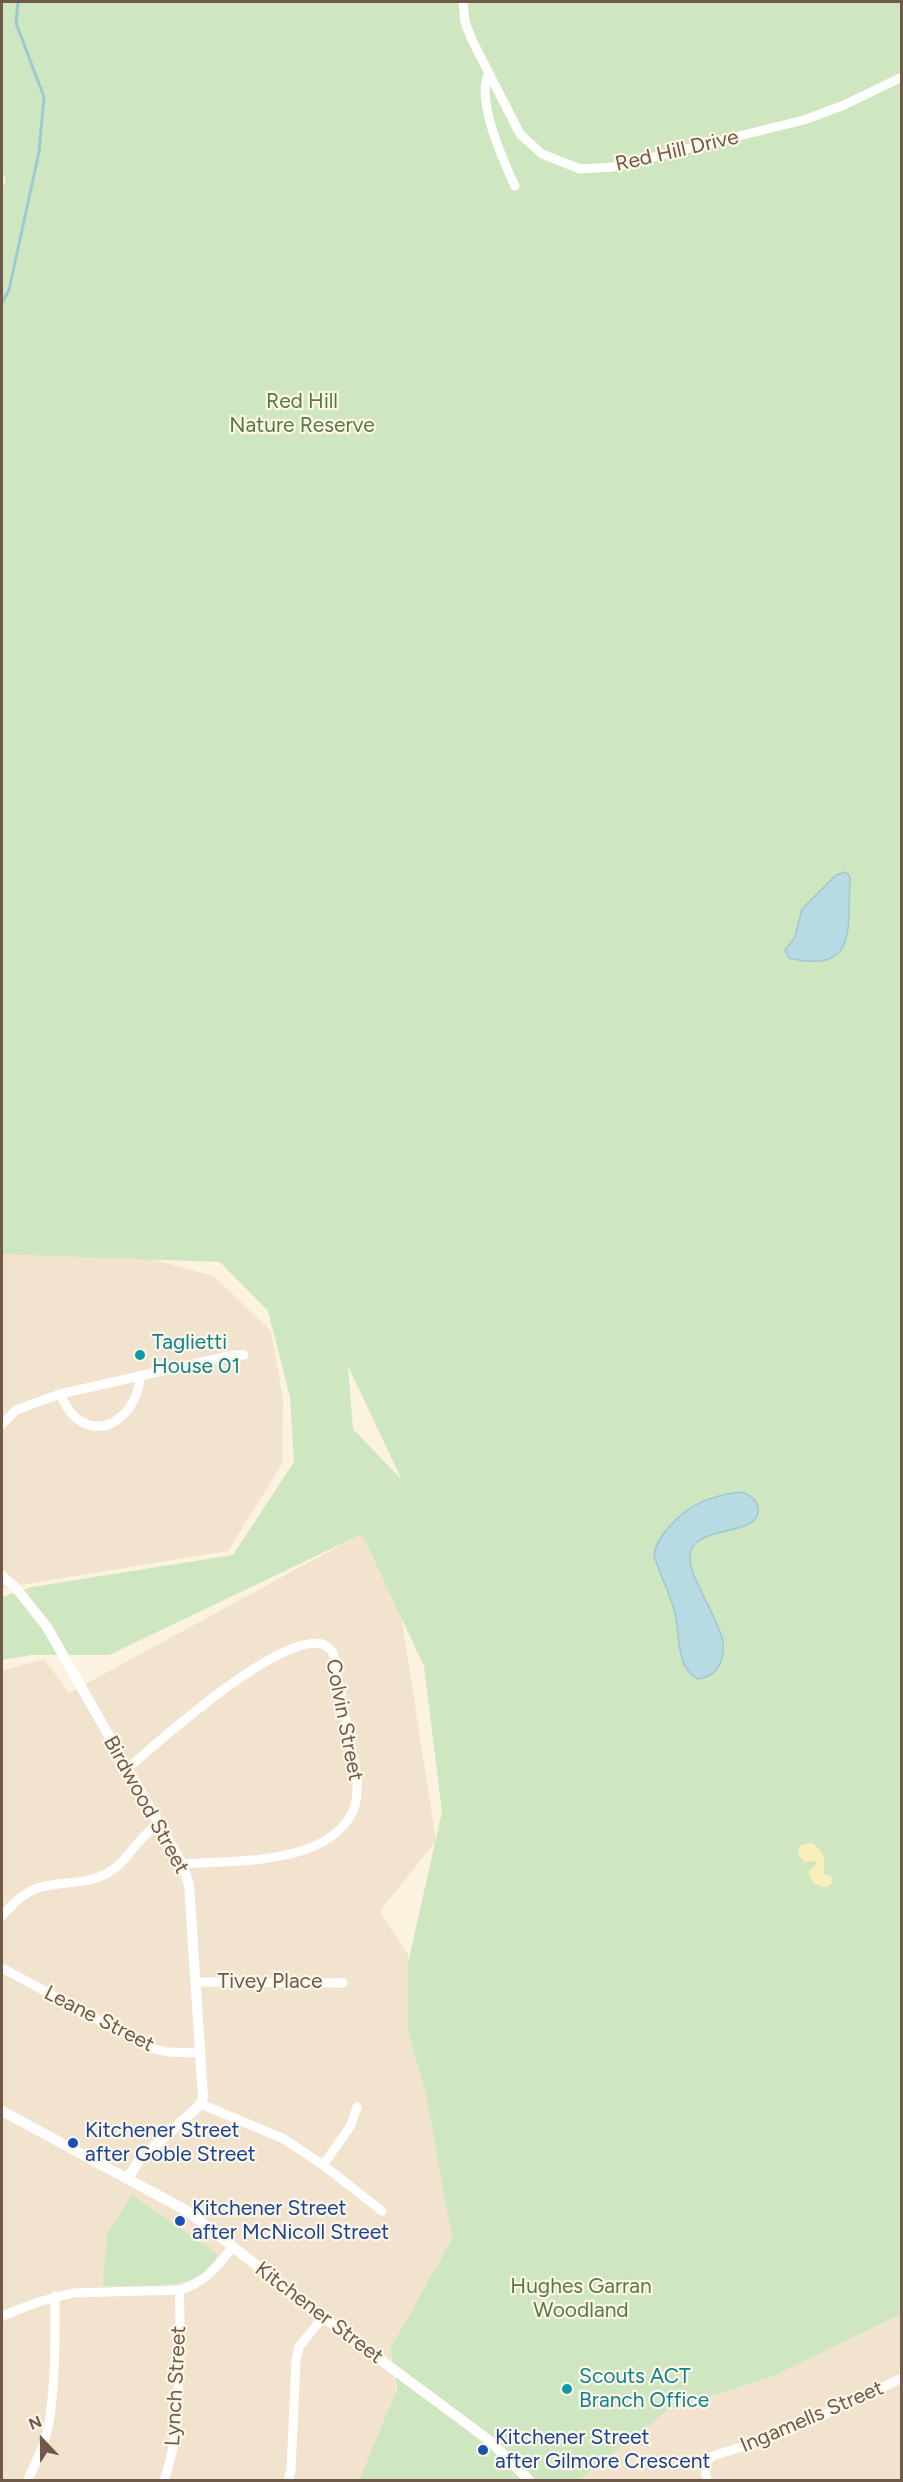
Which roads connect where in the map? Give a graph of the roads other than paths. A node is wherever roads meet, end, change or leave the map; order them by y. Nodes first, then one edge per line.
1 (463, 2) edge
2 (489, 73) junction
3 (902, 77) edge
4 (514, 186) dead end
5 (244, 1355) dead end
6 (140, 1375) junction
7 (60, 1394) junction
8 (2, 1424) edge
9 (2, 1576) edge
10 (128, 1768) junction
11 (160, 1824) junction
12 (182, 1864) junction
13 (2, 1916) edge
14 (2, 1968) edge
15 (197, 1982) junction
16 (343, 1983) dead end
17 (201, 2053) junction
18 (201, 2104) junction
19 (357, 2107) dead end
20 (2, 2111) edge
21 (323, 2164) junction
22 (128, 2178) junction
23 (382, 2211) dead end
24 (232, 2248) junction
25 (179, 2290) junction
26 (55, 2296) junction
27 (2, 2316) edge
28 (323, 2317) junction
29 (902, 2378) edge
30 (28, 2481) edge
31 (164, 2481) edge
32 (288, 2481) edge
33 (529, 2481) edge
34 (707, 2481) edge

1 - 2 street, Red Hill Drive
2 - 3 street, Red Hill Drive
2 - 4 street
5 - 6 street
6 - 7 street
6 - 7 street
7 - 8 street
9 - 10 street, Birdwood Street
10 - 11 street, Birdwood Street
10 - 12 street, Colvin Street
11 - 12 street, Birdwood Street
11 - 13 street
12 - 15 street, Birdwood Street
14 - 17 street, Leane Street
15 - 16 street, Tivey Place
15 - 17 street, Birdwood Street
17 - 18 street, Birdwood Street
18 - 21 street
18 - 22 street
19 - 21 street
20 - 22 street, Kitchener Street
21 - 23 street
22 - 24 street, Kitchener Street
24 - 25 street
24 - 28 street, Kitchener Street
25 - 26 street
25 - 31 street, Lynch Street
26 - 27 street
26 - 30 street
28 - 32 street
28 - 33 street, Kitchener Street
29 - 34 street, Ingamells Street

